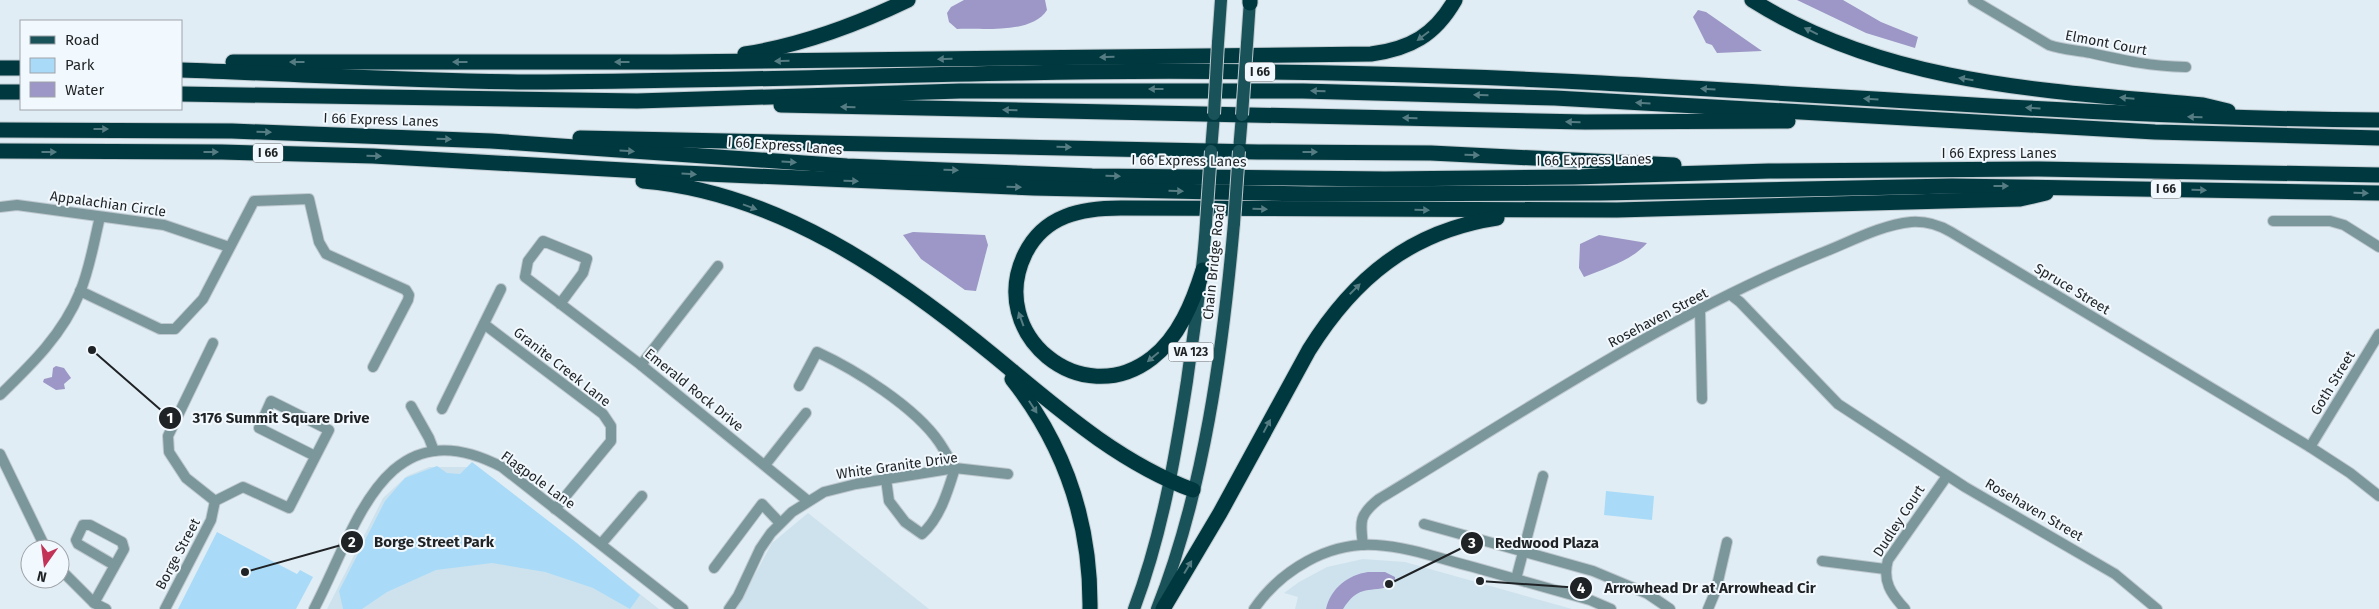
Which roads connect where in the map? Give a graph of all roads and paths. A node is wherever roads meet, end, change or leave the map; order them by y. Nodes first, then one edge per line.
1 (908, 0) edge
2 (1221, 0) edge
3 (1455, 0) edge
4 (1752, 0) edge
5 (1973, 0) edge
6 (1250, 1) edge
7 (671, 62) junction
8 (182, 64) edge
9 (2186, 67) dead end
10 (0, 68) edge
11 (20, 68) edge
12 (182, 70) edge
13 (0, 92) edge
14 (20, 92) edge
15 (182, 94) edge
16 (637, 100) junction
17 (1206, 113) junction
18 (1242, 115) junction
19 (2261, 119) junction
20 (1919, 120) junction
21 (2379, 120) edge
22 (0, 130) edge
23 (2379, 138) edge
24 (491, 141) junction
25 (1211, 151) junction
26 (1239, 151) junction
27 (0, 152) edge
28 (536, 165) junction
29 (1769, 171) junction
30 (2379, 175) edge
31 (2070, 187) junction
32 (2379, 193) edge
33 (0, 207) edge
34 (1617, 210) junction
35 (100, 216) junction
36 (2273, 221) dead end
37 (229, 247) junction
38 (2379, 247) edge
39 (718, 266) dead end
40 (1203, 270) junction
41 (501, 289) dead end
42 (80, 291) junction
43 (1731, 296) junction
44 (560, 304) junction
45 (1700, 310) junction
46 (484, 324) junction
47 (2379, 334) edge
48 (213, 344) dead end
49 (992, 355) junction
50 (641, 365) junction
51 (373, 367) dead end
52 (799, 386) dead end
53 (0, 395) edge
54 (1702, 400) dead end
55 (411, 406) dead end
56 (442, 409) dead end
57 (806, 413) dead end
58 (2310, 447) junction
59 (434, 451) junction
60 (0, 454) edge
61 (315, 456) junction
62 (765, 465) junction
63 (955, 468) junction
64 (1008, 474) dead end
65 (1543, 476) dead end
66 (1947, 476) junction
67 (886, 479) junction
68 (1170, 482) junction
69 (1193, 490) junction
70 (642, 496) dead end
71 (2379, 496) edge
72 (215, 501) junction
73 (808, 501) junction
74 (554, 509) junction
75 (780, 523) junction
76 (1424, 524) dead end
77 (41, 539) edge
78 (1726, 542) dead end
79 (601, 544) junction
80 (1363, 545) junction
81 (1523, 551) junction
82 (1822, 561) dead end
83 (114, 564) junction
84 (714, 568) dead end
85 (1885, 569) junction
86 (70, 579) edge
87 (1516, 579) junction
88 (94, 603) junction
89 (106, 609) edge
90 (165, 609) edge
91 (314, 609) edge
92 (683, 609) edge
93 (729, 609) edge
94 (1090, 609) edge
95 (1134, 609) edge
96 (1157, 609) edge
97 (1163, 609) edge
98 (1254, 609) edge
99 (1611, 609) edge
100 (1670, 609) edge
101 (1708, 609) edge
102 (1905, 609) edge
103 (2157, 609) edge

1 - 7 highway
2 - 17 main road, Chain Bridge Road / VA 123, bridge
3 -> 7 highway
19 -> 4 highway
5 - 9 street, Elmont Court
6 - 18 main road, Chain Bridge Road / VA 123, bridge
7 -> 8 highway
10 - 11 highway
19 -> 12 highway, I 66
13 - 14 highway
15 - 16 highway, I 66 Express Lanes
17 -> 16 highway
20 -> 16 highway, I 66 Express Lanes
17 - 18 highway
17 - 25 main road, Chain Bridge Road / VA 123
20 -> 18 highway
18 - 26 main road, Chain Bridge Road / VA 123
19 - 21 highway, I 66
20 - 23 highway, I 66 Express Lanes
22 -> 24 highway, I 66 Express Lanes
24 -> 25 highway
24 -> 29 highway, I 66 Express Lanes
25 - 26 highway
25 - 40 main road, Chain Bridge Road / VA 123, bridge
26 -> 29 highway
26 - 69 main road, Chain Bridge Road / VA 123, bridge
27 -> 28 highway, I 66
28 -> 31 highway, I 66
28 -> 49 highway
29 - 30 highway, I 66 Express Lanes
31 -> 32 highway, I 66
31 - 34 highway
33 - 35 street, Appalachian Circle
40 -> 34 highway
97 -> 34 highway
35 - 37 street, Appalachian Circle
35 - 42 street
36 - 38 street
37 - 42 street
37 - 51 street
39 - 50 street
40 - 68 main road, Chain Bridge Road / VA 123
41 - 46 street
42 - 53 street
43 - 45 street, Rosehaven Street
43 - 58 street, Spruce Street
43 - 66 street, Rosehaven Street
44 - 44 street, Emerald Rock Drive
44 - 50 street, Emerald Rock Drive
45 - 54 street
45 - 80 street, Rosehaven Street
46 - 56 street
46 - 74 street, Granite Creek Lane
47 - 58 street, Goth Street
48 - 72 street
49 - 68 highway
49 -> 94 highway
50 - 62 street, Emerald Rock Drive
52 - 63 street
55 - 59 street
57 - 62 street
58 - 71 street, Spruce Street
59 - 74 street, Flagpole Lane
59 - 91 street, Flagpole Lane
60 - 77 street
61 - 61 street
61 - 72 street
62 - 73 street, Emerald Rock Drive
63 - 64 street, White Granite Drive
63 - 67 street, White Granite Drive
63 - 67 street
65 - 81 street
66 - 85 street, Dudley Court
66 - 103 street, Rosehaven Street
67 - 73 street, White Granite Drive
68 - 69 highway
68 - 95 main road, Chain Bridge Road / VA 123
69 - 96 main road, Chain Bridge Road / VA 123
70 - 79 street
72 - 90 street, Borge Street
73 - 75 street, White Granite Drive
74 - 79 street, Flagpole Lane
75 - 84 street
75 - 93 street, White Granite Drive
76 - 81 street
78 - 101 street
79 - 92 street, Flagpole Lane
80 - 87 street
80 - 98 street
81 - 87 street
81 - 100 street
82 - 85 street
83 - 83 street
83 - 88 street
85 - 102 street, Dudley Court
86 - 88 street
87 - 99 street
88 - 89 street

